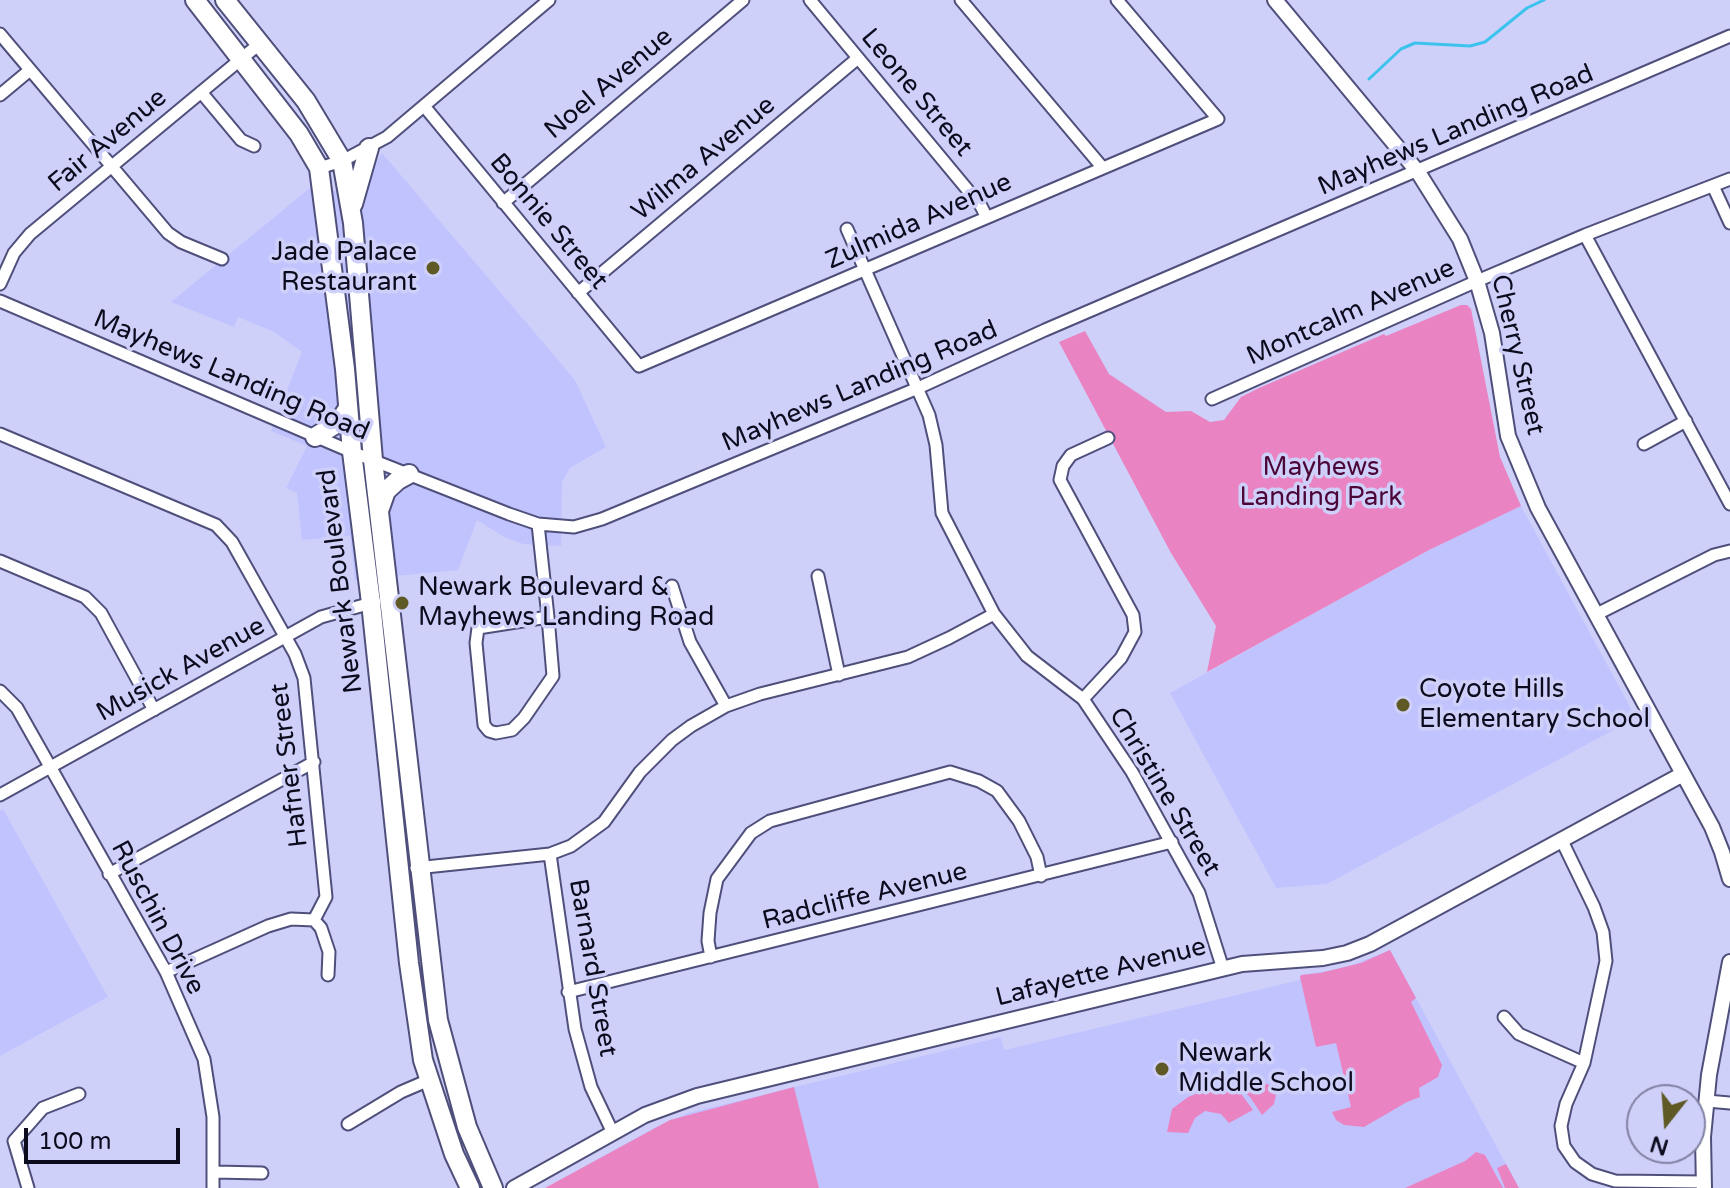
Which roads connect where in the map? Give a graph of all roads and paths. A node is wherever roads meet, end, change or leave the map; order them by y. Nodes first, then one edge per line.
1 (195, 0) edge
2 (225, 0) edge
3 (549, 0) edge
4 (743, 0) edge
5 (810, 0) edge
6 (961, 0) edge
7 (1117, 0) edge
8 (1275, 0) edge
9 (0, 34) edge
10 (1730, 36) edge
11 (258, 45) junction
12 (858, 58) junction
13 (239, 60) junction
14 (30, 70) junction
15 (201, 92) junction
16 (0, 95) edge
17 (424, 106) junction
18 (254, 146) dead end
19 (369, 148) junction
20 (342, 161) junction
21 (112, 167) junction
22 (1102, 167) junction
23 (319, 168) junction
24 (1418, 172) junction
25 (1730, 179) edge
26 (1713, 186) junction
27 (503, 203) junction
28 (351, 211) junction
29 (986, 216) junction
30 (1730, 223) edge
31 (847, 229) dead end
32 (1585, 235) junction
33 (222, 259) dead end
34 (866, 269) junction
35 (1477, 281) junction
36 (0, 284) edge
37 (578, 293) junction
38 (0, 301) edge
39 (639, 366) joint
40 (918, 388) junction
41 (1212, 399) dead end
42 (348, 408) junction
43 (1686, 421) junction
44 (0, 434) edge
45 (315, 437) junction
46 (1108, 438) dead end
47 (1644, 444) dead end
48 (352, 452) junction
49 (373, 460) junction
50 (409, 474) junction
51 (1730, 504) edge
52 (379, 511) junction
53 (538, 524) junction
54 (1730, 551) edge
55 (0, 561) edge
56 (818, 576) dead end
57 (672, 586) dead end
58 (380, 601) junction
59 (994, 614) junction
60 (1597, 614) junction
61 (548, 617) junction
62 (285, 638) junction
63 (839, 675) junction
64 (0, 691) edge
65 (1083, 699) junction
66 (726, 706) junction
67 (154, 710) junction
68 (314, 762) junction
69 (50, 768) junction
70 (1683, 774) junction
71 (0, 795) edge
72 (1562, 841) junction
73 (1172, 842) junction
74 (1726, 851) edge
75 (550, 854) junction
76 (420, 868) junction
77 (400, 870) junction
78 (109, 874) junction
79 (1041, 876) junction
80 (1730, 879) edge
81 (314, 920) junction
82 (711, 957) junction
83 (1730, 962) edge
84 (1223, 969) junction
85 (166, 972) junction
86 (328, 975) dead end
87 (568, 992) junction
88 (1504, 1017) dead end
89 (1584, 1063) junction
90 (429, 1080) junction
91 (79, 1094) dead end
92 (1707, 1101) junction
93 (1730, 1103) edge
94 (348, 1124) dead end
95 (613, 1133) junction
96 (214, 1172) junction
97 (262, 1173) dead end
98 (1704, 1185) edge
99 (28, 1188) edge
100 (213, 1188) edge
101 (470, 1188) edge
102 (493, 1188) edge
103 (514, 1188) edge

1 - 13 main road, Newark Boulevard
2 - 11 main road, Newark Boulevard
3 - 17 street
4 - 27 street, Noel Avenue
5 - 12 street, Leone Street
6 - 22 street
7 - 22 street, Zulmida Avenue
8 - 24 street, Cherry Street
9 - 14 street
10 - 24 street, Mayhews Landing Road
11 - 13 street, Fair Avenue
11 - 20 main road, Newark Boulevard
12 - 29 street, Leone Street
12 - 37 street, Wilma Avenue
13 - 15 street, Fair Avenue
13 - 23 main road, Newark Boulevard
14 - 16 street
14 - 21 street
15 - 18 street
15 - 21 street, Fair Avenue
17 - 19 street
17 - 27 street, Bonnie Street
19 - 20 street
19 - 28 main road
20 - 23 street
20 - 28 main road, Newark Boulevard
21 - 33 street
21 - 36 street, Fair Avenue
22 - 29 street, Zulmida Avenue
23 - 42 main road, Newark Boulevard
24 - 35 street, Cherry Street
24 - 40 street, Mayhews Landing Road
25 - 26 street, Montcalm Avenue
26 - 30 street
26 - 32 street, Montcalm Avenue
27 - 37 street, Bonnie Street
28 - 49 main road, Newark Boulevard
29 - 34 street, Zulmida Avenue
31 - 34 street, Christine Street
32 - 35 street, Montcalm Avenue
32 - 43 street
34 - 39 street, Zulmida Avenue
34 - 40 street, Christine Street
35 - 41 street, Montcalm Avenue
35 - 60 street, Cherry Street
37 - 39 street, Bonnie Street
38 - 45 street, Mayhews Landing Road
40 - 53 street, Mayhews Landing Road
40 - 59 street, Christine Street
42 - 45 main road
42 - 48 main road, Newark Boulevard
43 - 47 street
43 - 51 street
44 - 62 street, Hafner Street
45 - 48 street, Mayhews Landing Road
46 - 65 street
48 - 49 street, Mayhews Landing Road
48 - 58 main road, Newark Boulevard
49 - 50 street, Mayhews Landing Road
49 - 52 main road, Newark Boulevard
50 - 52 main road
50 - 53 street, Mayhews Landing Road
52 - 58 main road, Newark Boulevard
53 - 61 street
54 - 60 street
55 - 67 street
56 - 63 street
57 - 66 street
58 - 62 street, Musick Avenue
58 - 76 main road, Newark Boulevard
58 - 77 main road, Newark Boulevard
59 - 63 street
59 - 65 street, Christine Street
60 - 70 street, Cherry Street
61 - 61 street
62 - 67 street, Musick Avenue
62 - 68 street, Hafner Street
63 - 66 street
64 - 69 street, Ruschin Drive
65 - 73 street, Christine Street
66 - 75 street
67 - 69 street, Musick Avenue
68 - 78 street
68 - 81 street, Hafner Street
69 - 71 street, Musick Avenue
69 - 78 street, Ruschin Drive
70 - 72 street, Lafayette Avenue
70 - 74 street, Cherry Street
72 - 84 street, Lafayette Avenue
72 - 89 street
73 - 79 street, Radcliffe Avenue
73 - 84 street, Christine Street
74 - 80 street, Cherry Street
75 - 76 street
75 - 87 street, Barnard Street
76 - 77 street
76 - 102 main road, Newark Boulevard
77 - 90 main road, Newark Boulevard
78 - 85 street, Ruschin Drive
79 - 82 street, Radcliffe Avenue
79 - 82 street
81 - 85 street
81 - 86 street
82 - 87 street, Radcliffe Avenue
83 - 92 street
84 - 95 street, Lafayette Avenue
85 - 96 street, Ruschin Drive
87 - 95 street, Barnard Street
88 - 89 street
89 - 98 street
90 - 94 street
90 - 101 main road, Newark Boulevard
91 - 99 street
92 - 93 street
92 - 98 street
95 - 103 street, Lafayette Avenue
96 - 97 street
96 - 100 street, Ruschin Drive

